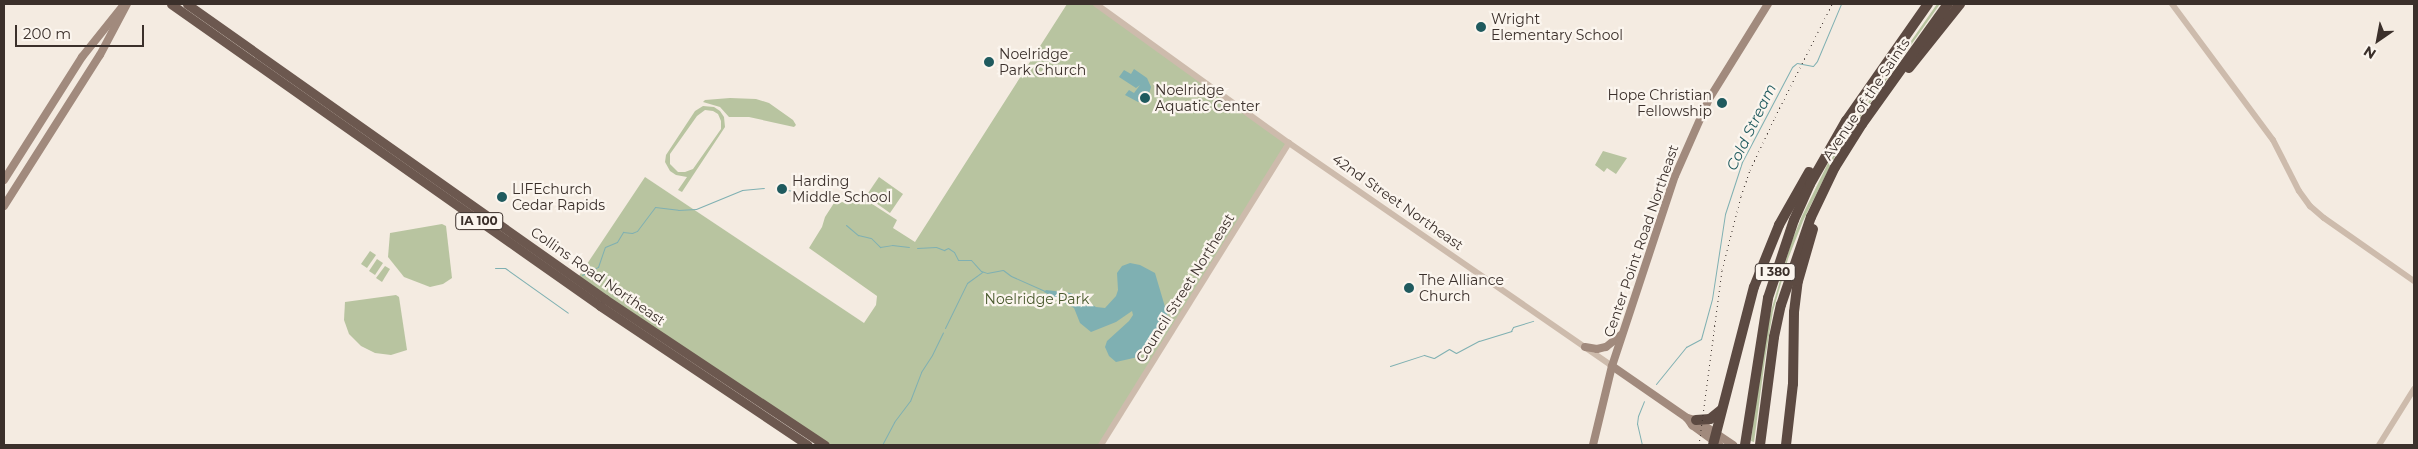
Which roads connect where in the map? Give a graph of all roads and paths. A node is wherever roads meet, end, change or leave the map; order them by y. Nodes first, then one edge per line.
1 (126, 4) edge
2 (171, 4) edge
3 (187, 4) edge
4 (1096, 4) edge
5 (1768, 4) edge
6 (1928, 4) edge
7 (1948, 4) edge
8 (1960, 4) edge
9 (2172, 4) edge
10 (1887, 90) junction
11 (1846, 121) junction
12 (1289, 143) junction
13 (1835, 168) junction
14 (4, 180) edge
15 (4, 206) edge
16 (2414, 281) edge
17 (1622, 334) junction
18 (1585, 347) junction
19 (1612, 366) junction
20 (2414, 389) edge
21 (1723, 408) junction
22 (1692, 419) junction
23 (1716, 441) edge
24 (1745, 441) edge
25 (808, 445) edge
26 (825, 445) edge
27 (1101, 445) edge
28 (1594, 445) edge
29 (1733, 445) edge
30 (1760, 445) edge
31 (1786, 445) edge
32 (2379, 445) edge

1 - 14 main road
1 - 15 main road
2 - 25 highway, Collins Road Northeast / IA 100
3 - 26 highway, Collins Road Northeast / IA 100
4 - 12 street, 42nd Street Northeast
5 - 17 main road, Center Point Road Northeast
6 - 11 highway, Avenue of the Saints / I 380
7 - 10 highway, Avenue of the Saints / I 380
8 - 10 highway
9 - 16 street
10 - 13 highway, Avenue of the Saints / I 380
11 - 21 highway
11 - 24 highway, Avenue of the Saints / I 380
12 - 18 street, 42nd Street Northeast
12 - 27 street, Council Street Northeast
13 - 30 highway, Avenue of the Saints / I 380
13 - 31 highway
17 - 18 main road
17 - 19 main road, Center Point Road Northeast
18 - 19 street, 42nd Street Northeast
19 - 22 main road, 42nd Street Northeast
19 - 28 main road, Center Point Road Northeast
20 - 32 street
21 - 22 highway
21 - 23 highway
22 - 23 main road, 42nd Street Northeast
23 - 29 main road, 42nd Street Northeast

